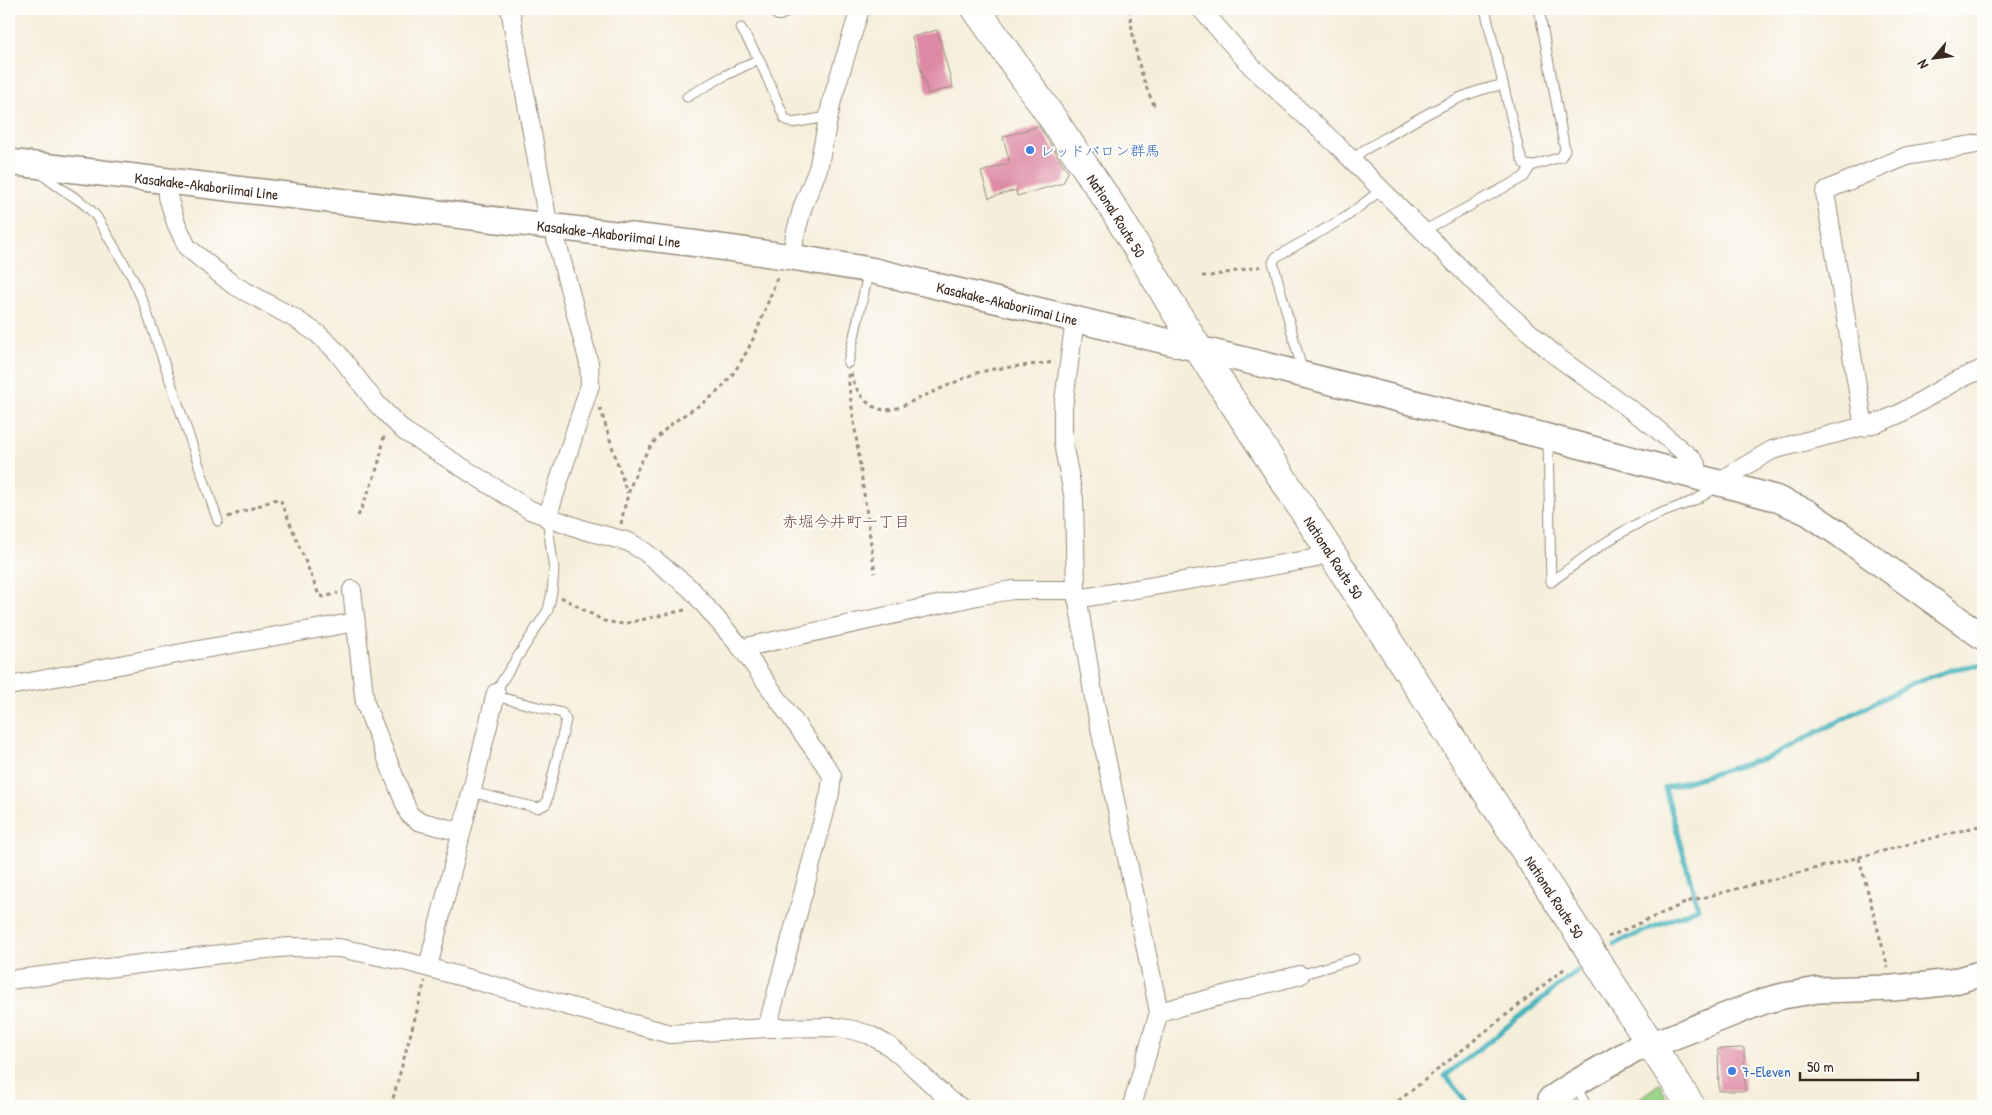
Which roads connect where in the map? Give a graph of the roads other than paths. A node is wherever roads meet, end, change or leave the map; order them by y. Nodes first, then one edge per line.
1 (510, 9) edge
2 (860, 9) edge
3 (976, 9) edge
4 (1200, 9) edge
5 (1485, 9) edge
6 (1539, 9) edge
7 (741, 28) dead end
8 (759, 59) junction
9 (1503, 84) junction
10 (687, 97) dead end
11 (828, 117) junction
12 (1983, 142) edge
13 (1351, 160) junction
14 (21, 163) edge
15 (1531, 166) junction
16 (168, 180) junction
17 (1381, 190) junction
18 (551, 226) junction
19 (1423, 232) junction
20 (788, 256) junction
21 (870, 270) junction
22 (1075, 319) junction
23 (1199, 350) junction
24 (848, 363) road end
25 (1983, 369) edge
26 (1303, 375) junction
27 (1864, 426) junction
28 (1548, 437) junction
29 (1709, 481) junction
30 (547, 518) junction
31 (218, 521) road end
32 (1330, 550) junction
33 (352, 590) road end
34 (1077, 595) junction
35 (356, 622) junction
36 (1983, 637) edge
37 (743, 650) junction
38 (9, 686) edge
39 (496, 695) junction
40 (471, 792) junction
41 (461, 832) junction
42 (1354, 959) dead end
43 (428, 967) junction
44 (1983, 973) edge
45 (1300, 975) joint
46 (9, 980) edge
47 (1158, 1012) junction
48 (768, 1028) junction
49 (1650, 1044) junction
50 (1574, 1084) junction
51 (1548, 1103) edge
52 (959, 1106) edge
53 (1132, 1106) edge
54 (1587, 1106) edge
55 (1691, 1106) edge

1 - 18 street
2 - 11 street
3 - 23 highway, National Route 50
4 - 13 street
5 - 9 lane
6 - 15 lane
7 - 8 lane
8 - 10 lane
8 - 11 lane
9 - 13 lane
9 - 15 lane
11 - 20 street
12 - 27 street
13 - 17 street
14 - 16 street, Kasakake-Akaboriimai Line
14 - 31 lane
15 - 19 lane
16 - 18 street, Kasakake-Akaboriimai Line
16 - 30 street
17 - 19 street
17 - 26 lane
18 - 20 street, Kasakake-Akaboriimai Line
18 - 30 street
19 - 29 street
20 - 21 street, Kasakake-Akaboriimai Line
21 - 22 street, Kasakake-Akaboriimai Line
21 - 24 lane
22 - 23 street, Kasakake-Akaboriimai Line
22 - 34 street
23 - 26 street, Kasakake-Akaboriimai Line
23 - 32 highway, National Route 50
25 - 27 street
26 - 28 street, Kasakake-Akaboriimai Line
27 - 29 street
28 - 29 street, Kasakake-Akaboriimai Line
28 - 29 lane
29 - 36 street, Kasakake-Akaboriimai Line
30 - 37 street
30 - 39 lane
32 - 34 street
32 - 49 highway, National Route 50
33 - 35 street
34 - 37 street
34 - 47 street
35 - 38 street
35 - 41 street
37 - 48 street
39 - 40 street
39 - 40 lane
40 - 41 street
41 - 43 street
42 - 45 lane
43 - 46 street
43 - 48 street
44 - 49 street
45 - 47 street
47 - 53 street
48 - 52 street
49 - 50 street
49 - 55 highway, National Route 50
50 - 51 street
50 - 54 lane

